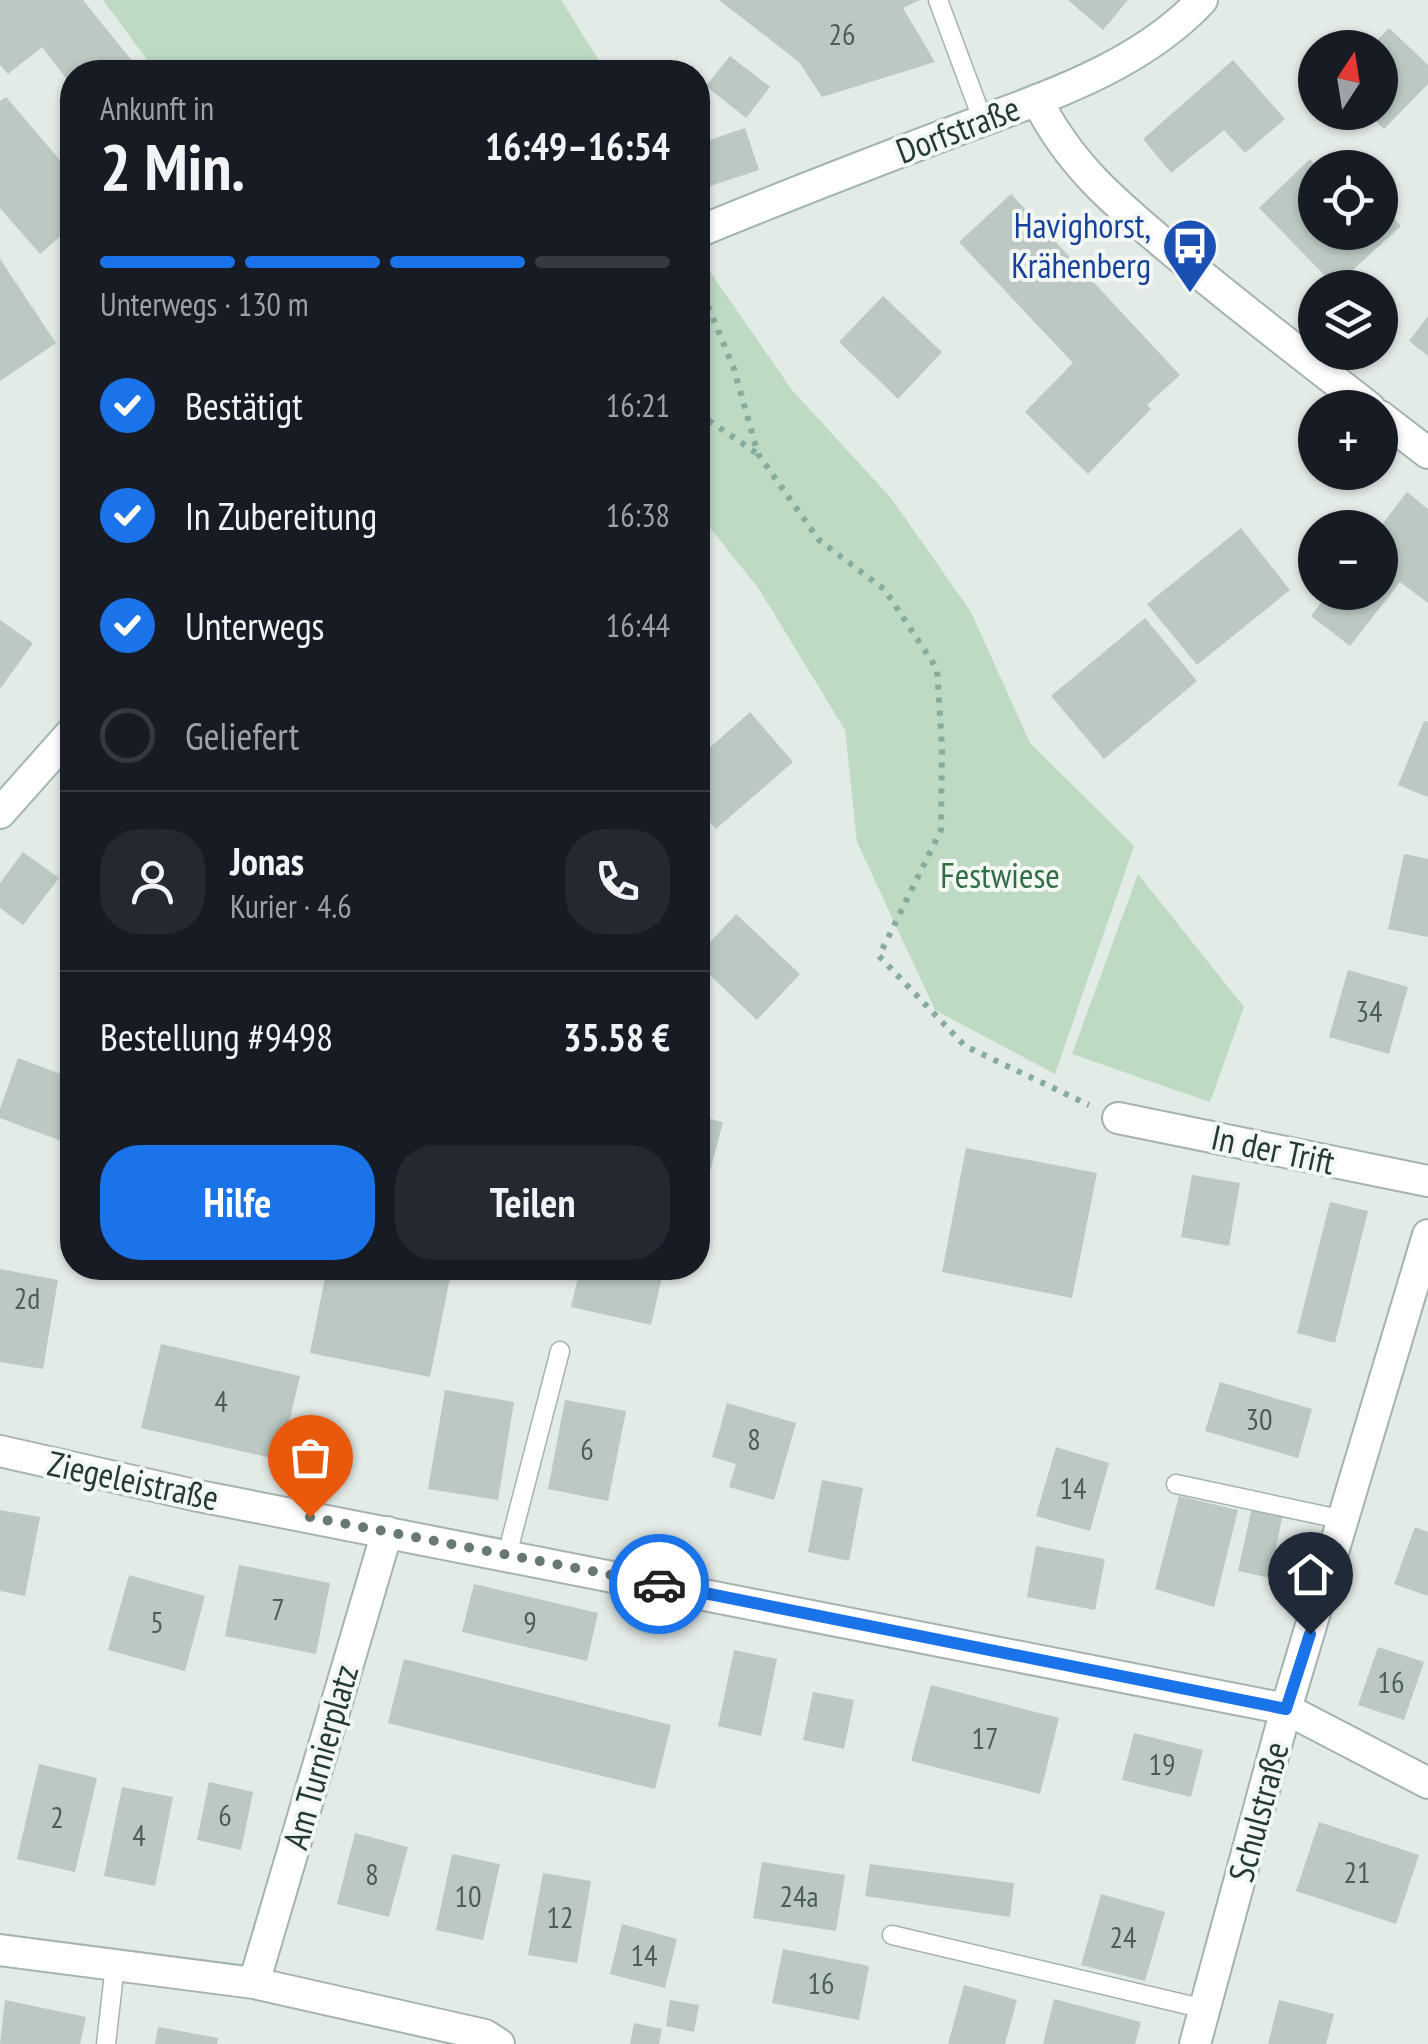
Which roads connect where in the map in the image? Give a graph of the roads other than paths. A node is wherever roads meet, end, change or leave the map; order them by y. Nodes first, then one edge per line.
1 (938, 0) edge
2 (1202, 0) edge
3 (1037, 100) junction
4 (982, 120) junction
5 (710, 227) edge
6 (1347, 390) edge
7 (1398, 430) edge
8 (1428, 453) edge
9 (60, 746) edge
10 (0, 813) edge
11 (1118, 1118) road end
12 (1428, 1182) edge
13 (1428, 1235) edge
14 (560, 1351) dead end
15 (0, 1451) edge
16 (1176, 1484) dead end
17 (1344, 1520) junction
18 (387, 1532) junction
19 (508, 1555) junction
20 (1286, 1709) junction
21 (1428, 1783) edge
22 (892, 1935) dead end
23 (0, 1950) edge
24 (114, 1965) junction
25 (254, 1983) junction
26 (1205, 2009) junction
27 (106, 2044) edge
28 (499, 2044) edge
29 (1195, 2044) edge

1 - 4 lane
2 - 3 street, Dorfstraße
3 - 4 street, Dorfstraße
3 - 6 street
4 - 5 street, Dorfstraße
7 - 8 street
9 - 10 street
11 - 12 street, In der Trift
13 - 17 street, Schulstraße
14 - 19 lane
15 - 18 street, Ziegeleistraße
16 - 17 lane
17 - 20 street, Schulstraße
18 - 19 street, Ziegeleistraße
18 - 25 street, Am Turnierplatz
19 - 20 street, Ziegeleistraße
20 - 21 street, Ziegeleistraße
20 - 26 street, Schulstraße
22 - 26 lane
23 - 24 street
24 - 25 street
24 - 27 lane
25 - 28 street
26 - 29 street, Schulstraße

